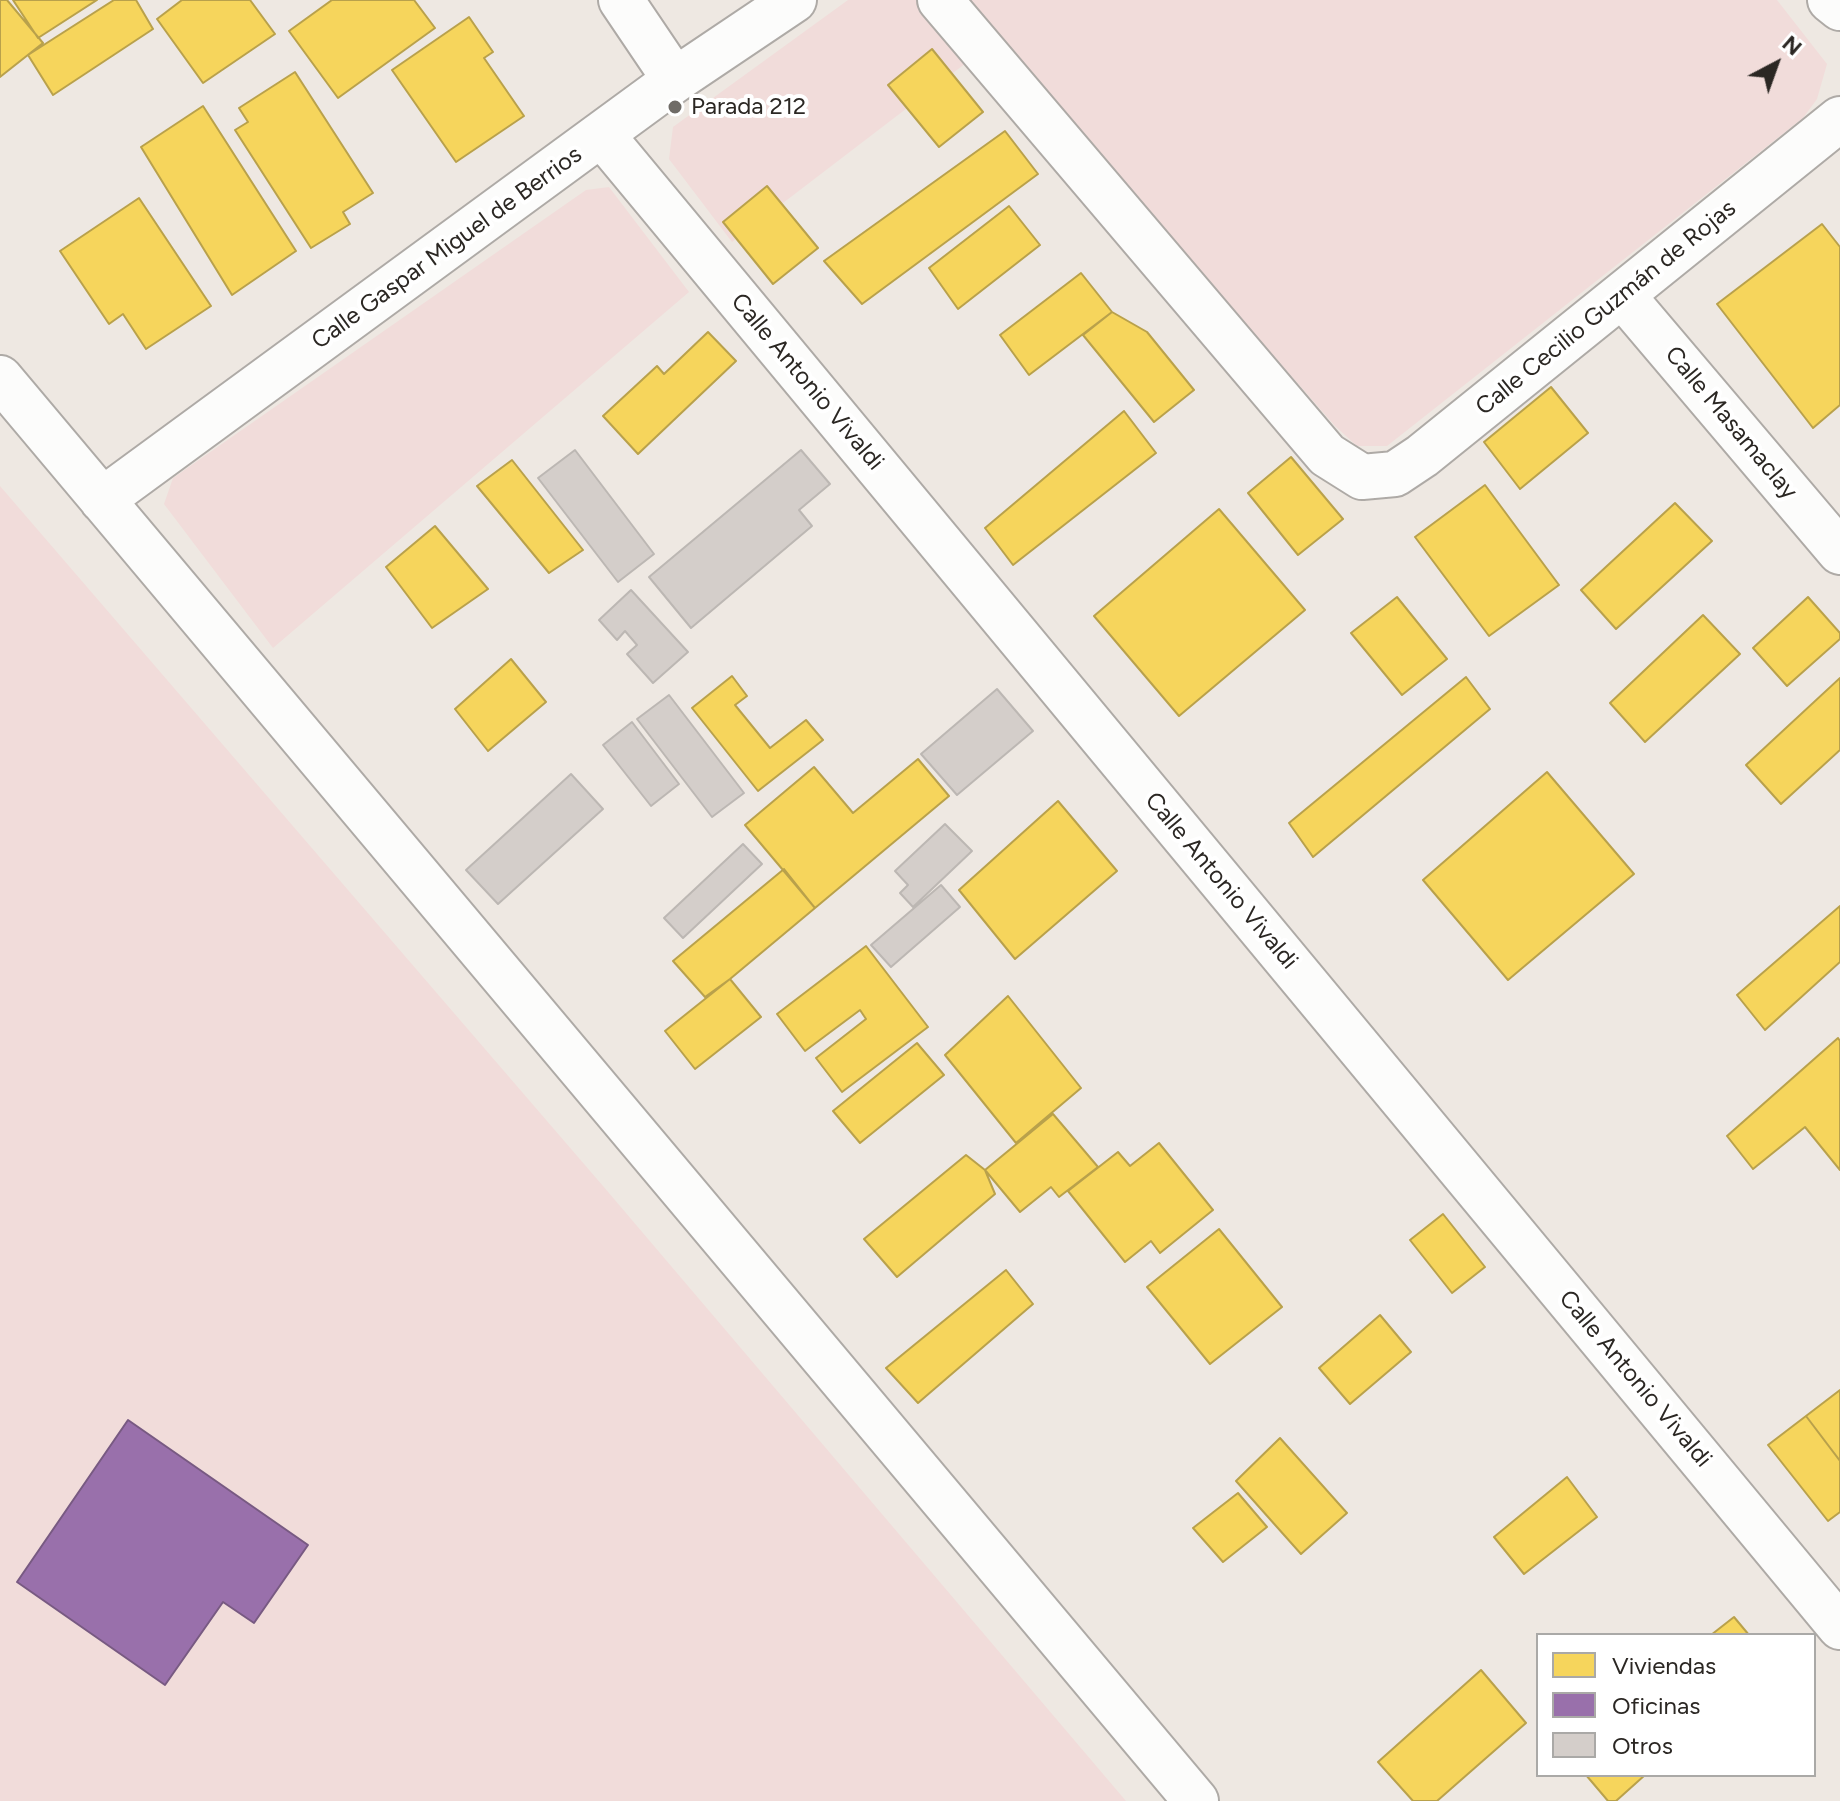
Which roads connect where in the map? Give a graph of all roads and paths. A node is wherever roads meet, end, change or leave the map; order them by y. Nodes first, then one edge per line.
1 (621, 0) edge
2 (794, 0) edge
3 (940, 0) edge
4 (1830, 0) edge
5 (1840, 8) edge
6 (675, 80) junction
7 (1840, 119) edge
8 (602, 135) junction
9 (1622, 295) junction
10 (0, 378) edge
11 (102, 500) junction
12 (1840, 552) edge
13 (1840, 1627) edge
14 (1196, 1801) edge

1 - 6 street
2 - 6 street, Calle Gaspar Miguel de Berrios
3 - 9 street, Calle Cecilio Guzmán de Rojas
4 - 5 street
6 - 8 street, Calle Gaspar Miguel de Berrios
7 - 9 street, Calle Cecilio Guzmán de Rojas
8 - 11 street, Calle Gaspar Miguel de Berrios
8 - 13 street, Calle Antonio Vivaldi
9 - 12 street, Calle Masamaclay
10 - 11 street
11 - 14 street

